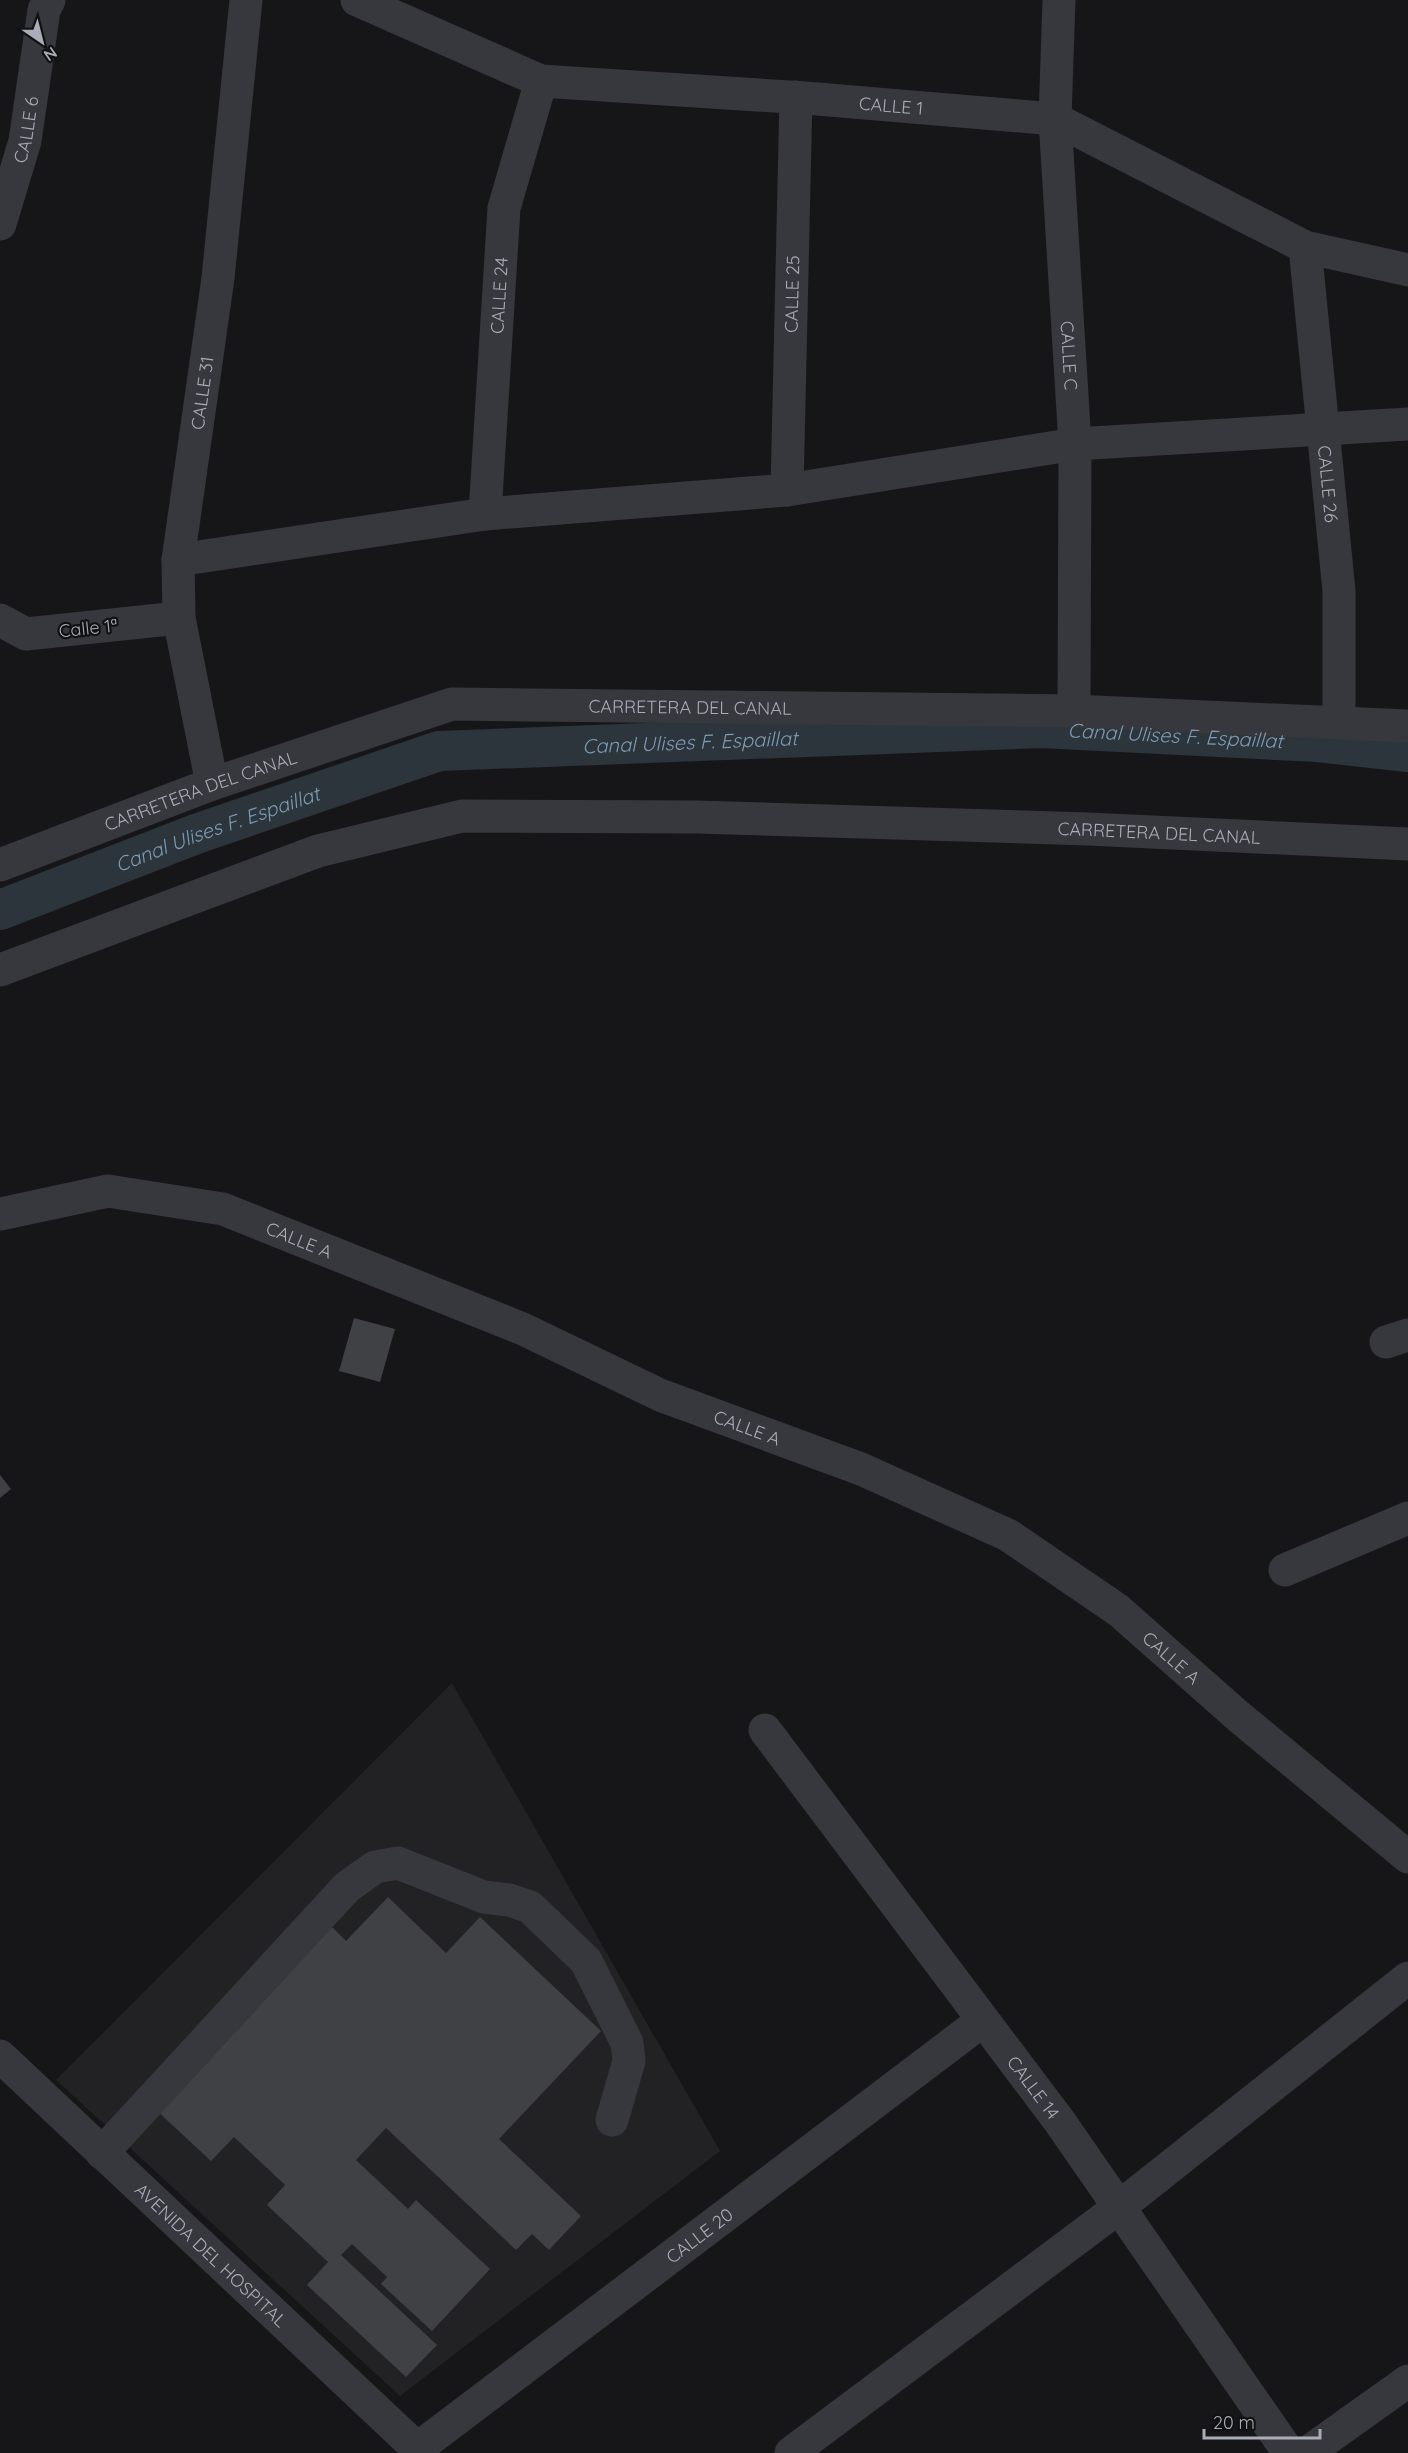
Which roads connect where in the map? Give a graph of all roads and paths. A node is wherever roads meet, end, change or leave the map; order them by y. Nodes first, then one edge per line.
1 (246, 0) edge
2 (357, 0) edge
3 (1059, 0) edge
4 (37, 3) edge
5 (541, 81) junction
6 (796, 97) junction
7 (1055, 119) junction
8 (0, 224) edge
9 (1305, 247) junction
10 (1408, 270) edge
11 (1408, 424) edge
12 (1324, 430) junction
13 (1075, 444) junction
14 (787, 490) junction
15 (485, 514) junction
16 (178, 560) junction
17 (179, 618) junction
18 (0, 620) edge
19 (1074, 711) junction
20 (1339, 723) junction
21 (1408, 726) edge
22 (212, 784) junction
23 (1408, 844) edge
24 (0, 865) edge
25 (0, 970) edge
26 (0, 1214) edge
27 (1408, 1518) edge
28 (1285, 1569) dead end
29 (765, 1730) dead end
30 (1408, 1857) edge
31 (1408, 1978) edge
32 (982, 2021) junction
33 (0, 2056) edge
34 (612, 2120) dead end
35 (102, 2153) junction
36 (1118, 2208) junction
37 (1408, 2381) edge
38 (420, 2451) edge
39 (791, 2453) edge
40 (1289, 2453) edge
41 (1307, 2453) edge

1 - 16 street, CALLE 31
2 - 5 street, CALLE 1
3 - 7 street, CALLE C
4 - 8 street, CALLE 6
5 - 6 street, CALLE 1
5 - 15 street, CALLE 24
6 - 7 street, CALLE 1
6 - 14 street, CALLE 25
7 - 9 street, CALLE 1
7 - 13 street, CALLE C
9 - 10 street, CALLE 1
9 - 12 street, CALLE 26
11 - 12 street
12 - 13 street
12 - 20 street, CALLE 26
13 - 14 street
13 - 19 street, CALLE C
14 - 15 street
15 - 16 street
16 - 17 street, CALLE 31
17 - 18 street, Calle 1ª
17 - 22 street, CALLE 31
19 - 20 street, CARRETERA DEL CANAL
19 - 22 street, CARRETERA DEL CANAL
20 - 21 street, CARRETERA DEL CANAL
22 - 24 street, CARRETERA DEL CANAL
23 - 25 street, CARRETERA DEL CANAL
26 - 30 street, CALLE A
27 - 28 street
29 - 32 street, CALLE 14
31 - 36 street
32 - 36 street, CALLE 14
32 - 38 street, CALLE 20
33 - 35 street, AVENIDA DEL HOSPITAL
34 - 35 street
35 - 38 street, AVENIDA DEL HOSPITAL
36 - 39 street
36 - 40 street, CALLE 14
37 - 41 street

